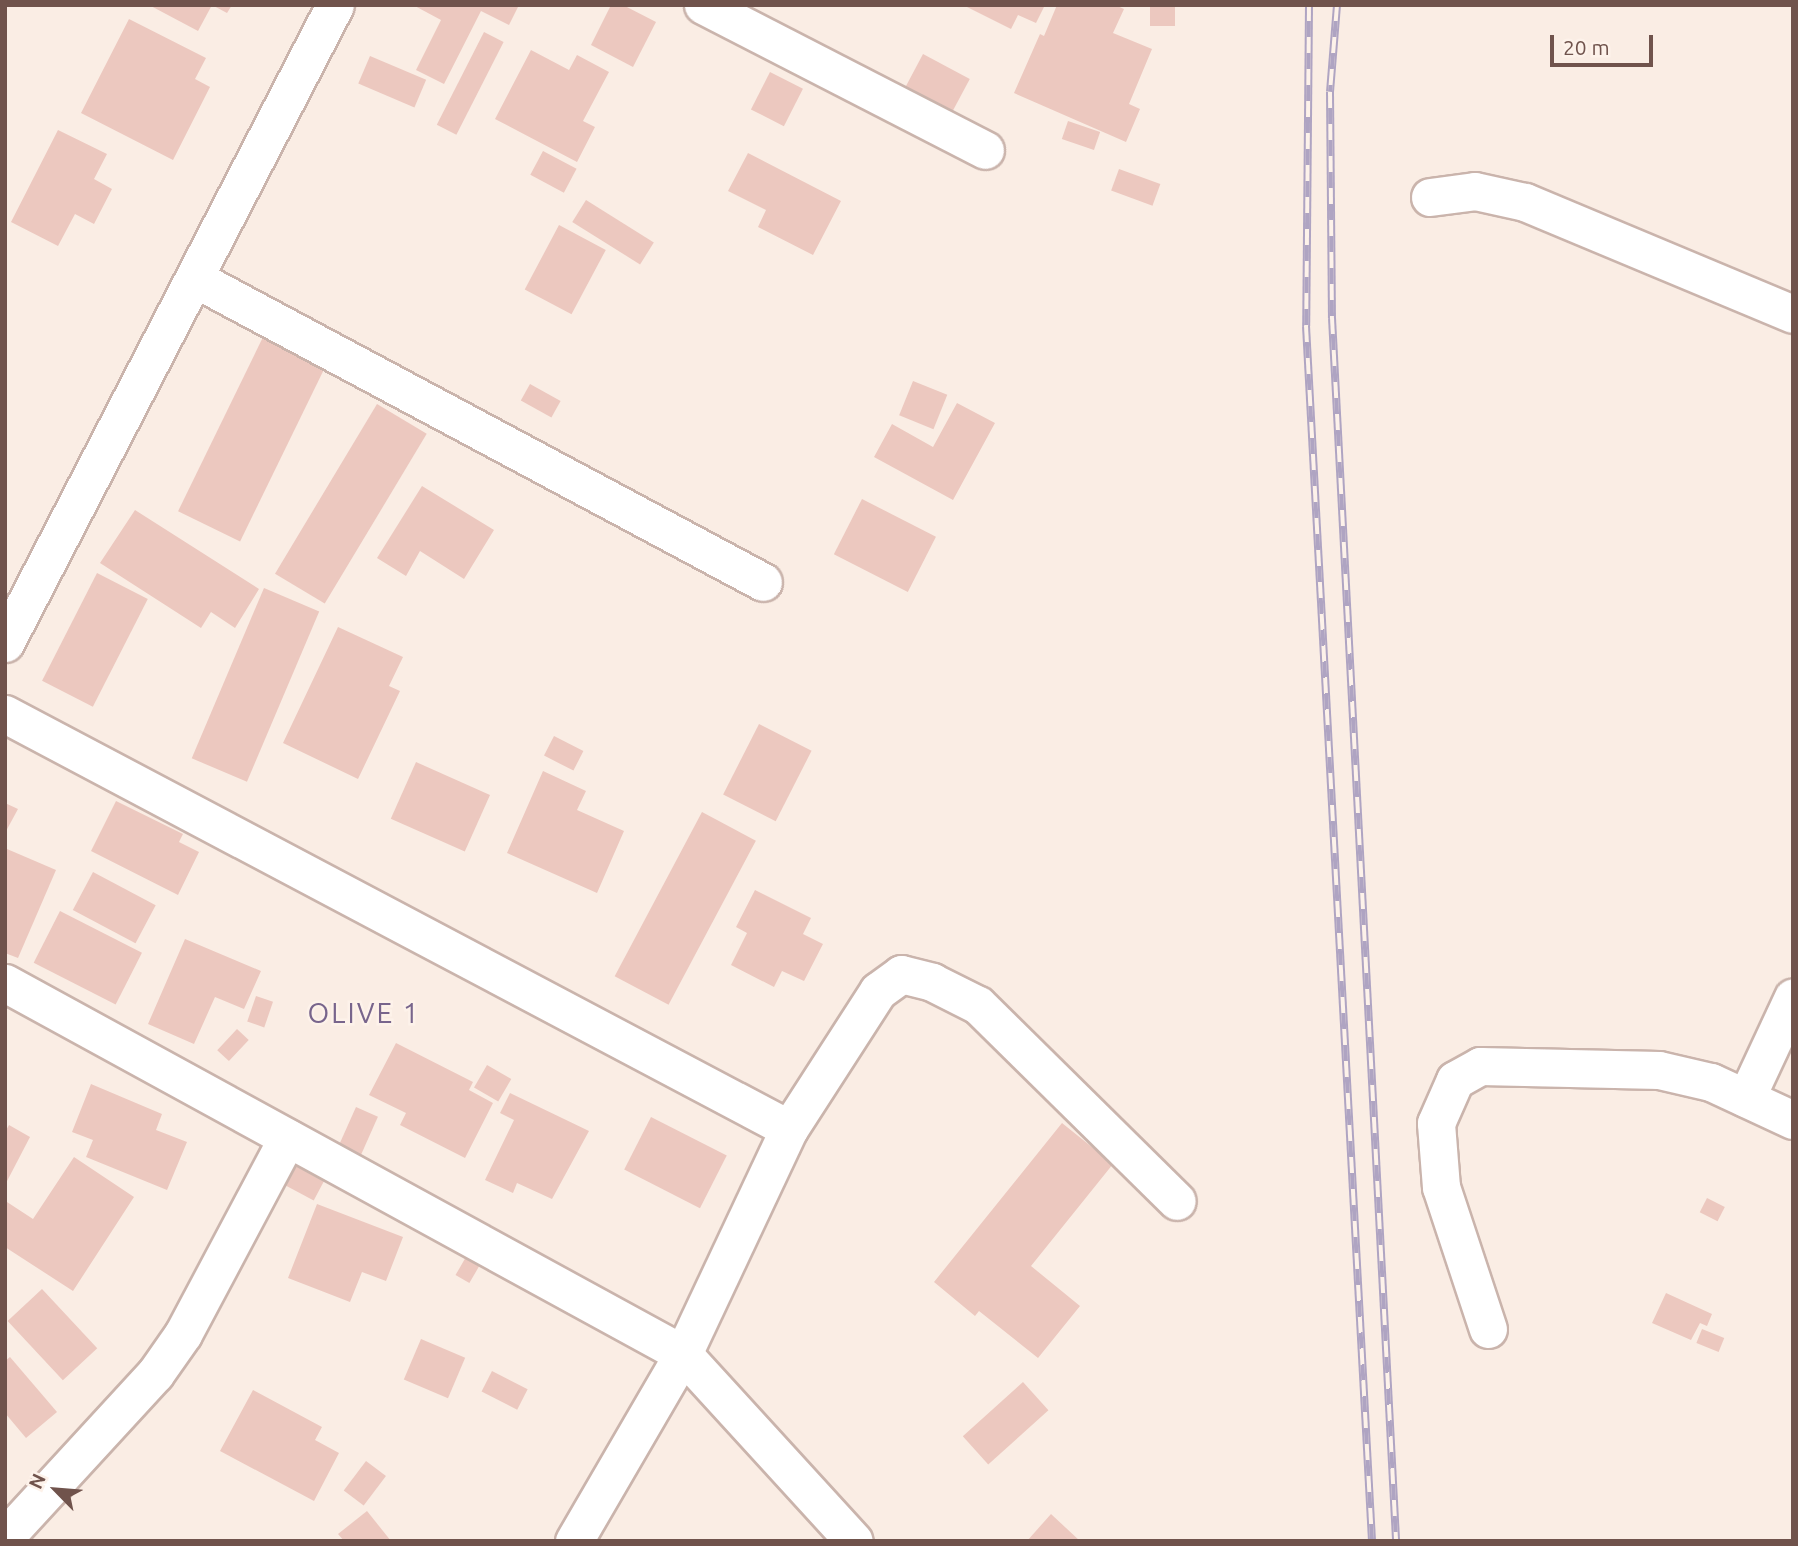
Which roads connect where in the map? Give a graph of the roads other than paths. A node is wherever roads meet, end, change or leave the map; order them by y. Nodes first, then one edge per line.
1 (335, 5) edge
2 (703, 5) edge
3 (985, 150) dead end
4 (1430, 197) dead end
5 (194, 278) junction
6 (1793, 314) edge
7 (762, 582) dead end
8 (5, 643) edge
9 (5, 714) edge
10 (5, 983) edge
11 (1793, 997) edge
12 (1746, 1098) junction
13 (1793, 1120) edge
14 (789, 1129) junction
15 (287, 1138) junction
16 (1177, 1201) dead end
17 (1488, 1329) dead end
18 (684, 1354) junction
19 (5, 1537) edge
20 (574, 1541) edge
21 (854, 1541) edge

1 - 5 street
2 - 3 street
4 - 6 street
5 - 7 street
5 - 8 street
9 - 14 street
10 - 15 street
11 - 12 street
12 - 13 street
12 - 17 street
14 - 16 street
14 - 18 street
15 - 18 street
15 - 19 street
18 - 20 street
18 - 21 street

